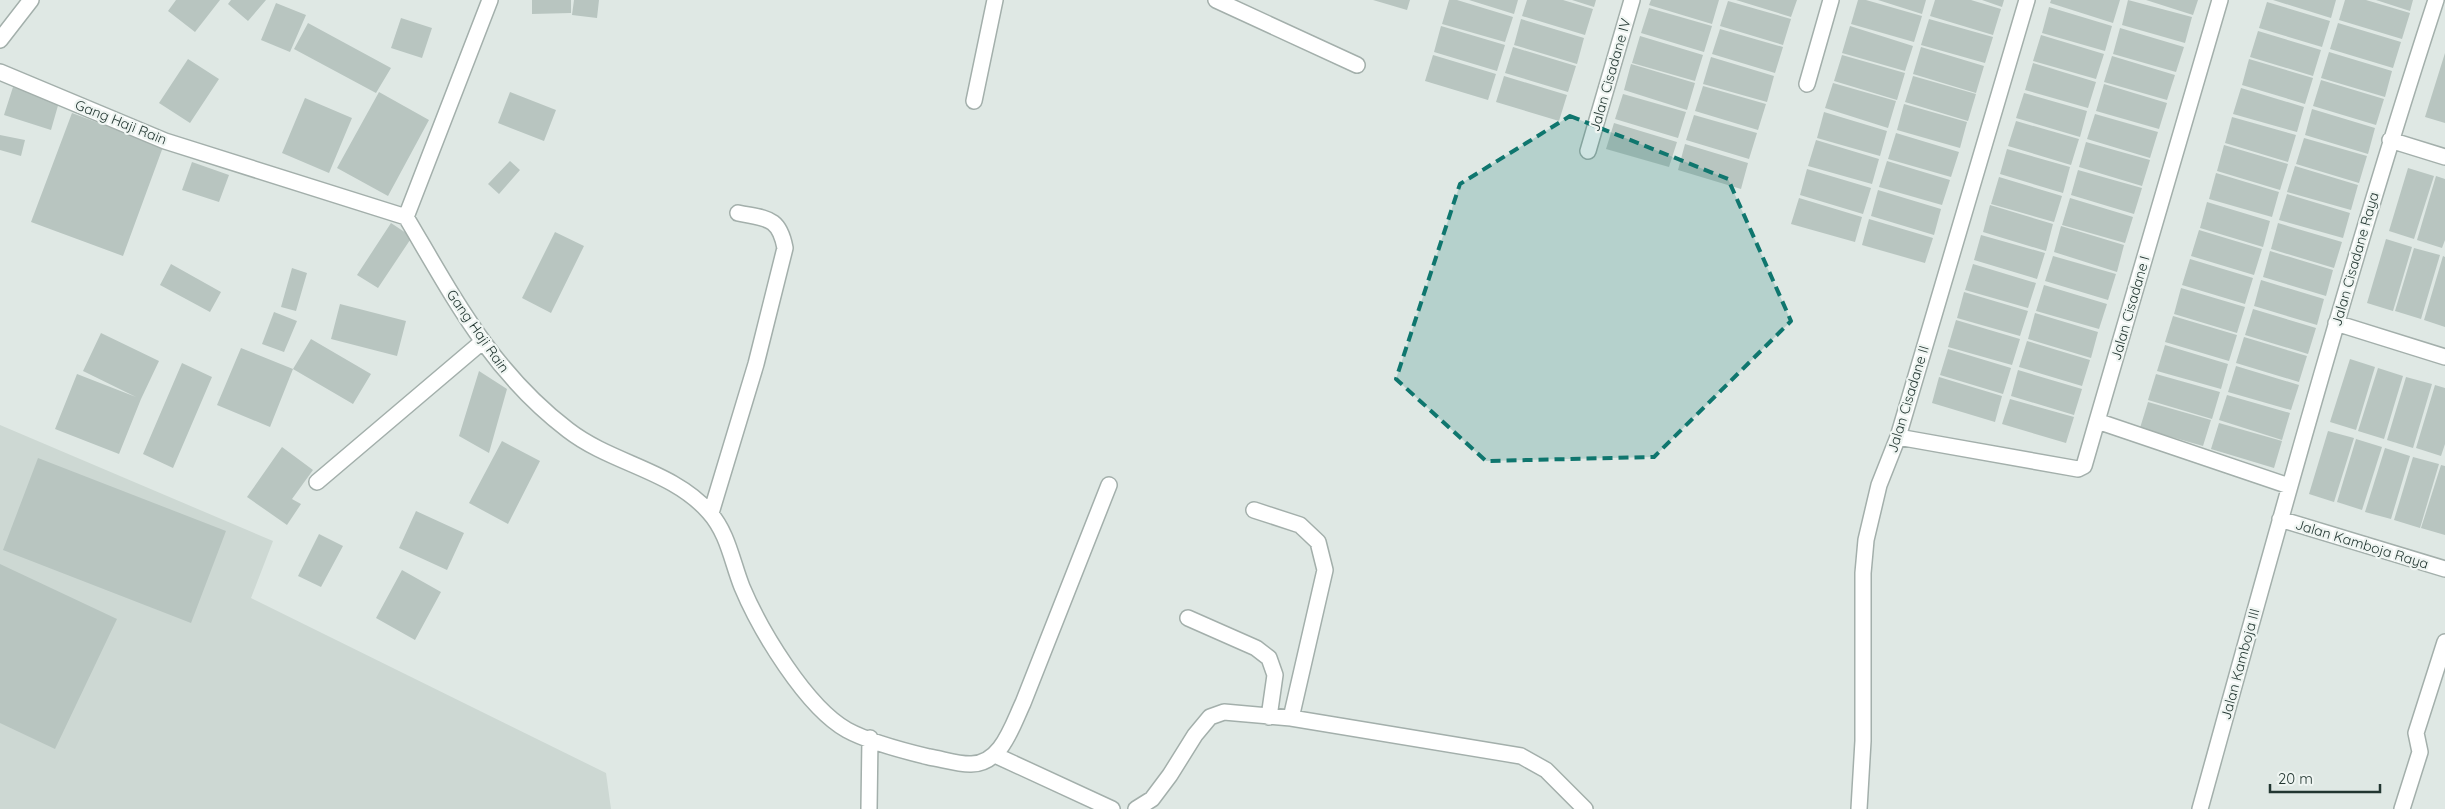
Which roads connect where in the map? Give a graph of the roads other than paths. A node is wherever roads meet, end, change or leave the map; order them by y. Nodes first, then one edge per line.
1 (31, 0) edge
2 (490, 0) edge
3 (995, 0) edge
4 (1216, 0) edge
5 (1632, 0) edge
6 (1831, 0) edge
7 (2027, 0) edge
8 (2220, 0) edge
9 (2436, 0) edge
10 (0, 40) edge
11 (1357, 65) dead end
12 (0, 72) edge
13 (1807, 84) dead end
14 (974, 101) dead end
15 (2390, 140) junction
16 (1588, 151) dead end
17 (2445, 157) edge
18 (738, 213) dead end
19 (406, 217) junction
20 (2336, 323) junction
21 (482, 342) junction
22 (2445, 357) edge
23 (2097, 421) junction
24 (1898, 437) junction
25 (317, 482) dead end
26 (1109, 485) dead end
27 (2289, 486) junction
28 (1254, 510) dead end
29 (711, 513) junction
30 (2280, 519) junction
31 (2445, 569) edge
32 (1188, 618) dead end
33 (2445, 642) edge
34 (1269, 717) junction
35 (1291, 718) junction
36 (870, 738) junction
37 (995, 755) junction
38 (869, 809) edge
39 (1112, 809) edge
40 (1136, 809) edge
41 (1585, 809) edge
42 (1859, 809) edge
43 (2200, 809) edge
44 (2402, 809) edge

1 - 10 street
2 - 19 street
3 - 14 street
4 - 11 street
5 - 16 street, Jalan Cisadane IV
6 - 13 street
7 - 24 street, Jalan Cisadane II
8 - 23 street, Jalan Cisadane I
9 - 15 street, Jalan Cisadane Raya
12 - 19 street, Gang Haji Rain
15 - 17 street
15 - 20 street, Jalan Cisadane Raya
18 - 29 street
19 - 21 street, Gang Haji Rain
20 - 22 street
20 - 27 street, Jalan Cisadane Raya
21 - 25 street
21 - 29 street, Gang Haji Rain
23 - 24 street, Jalan Cisadane I
23 - 27 street
24 - 42 street, Jalan Cisadane II
26 - 37 street
27 - 30 street, Jalan Cisadane Raya
28 - 35 street
29 - 36 street, Gang Haji Rain
30 - 31 street, Jalan Kamboja Raya
30 - 43 street, Jalan Kamboja III
32 - 34 street
33 - 44 street
34 - 35 street
34 - 40 street
35 - 41 street
36 - 37 street, Gang Haji Rain
36 - 38 street
37 - 39 street

